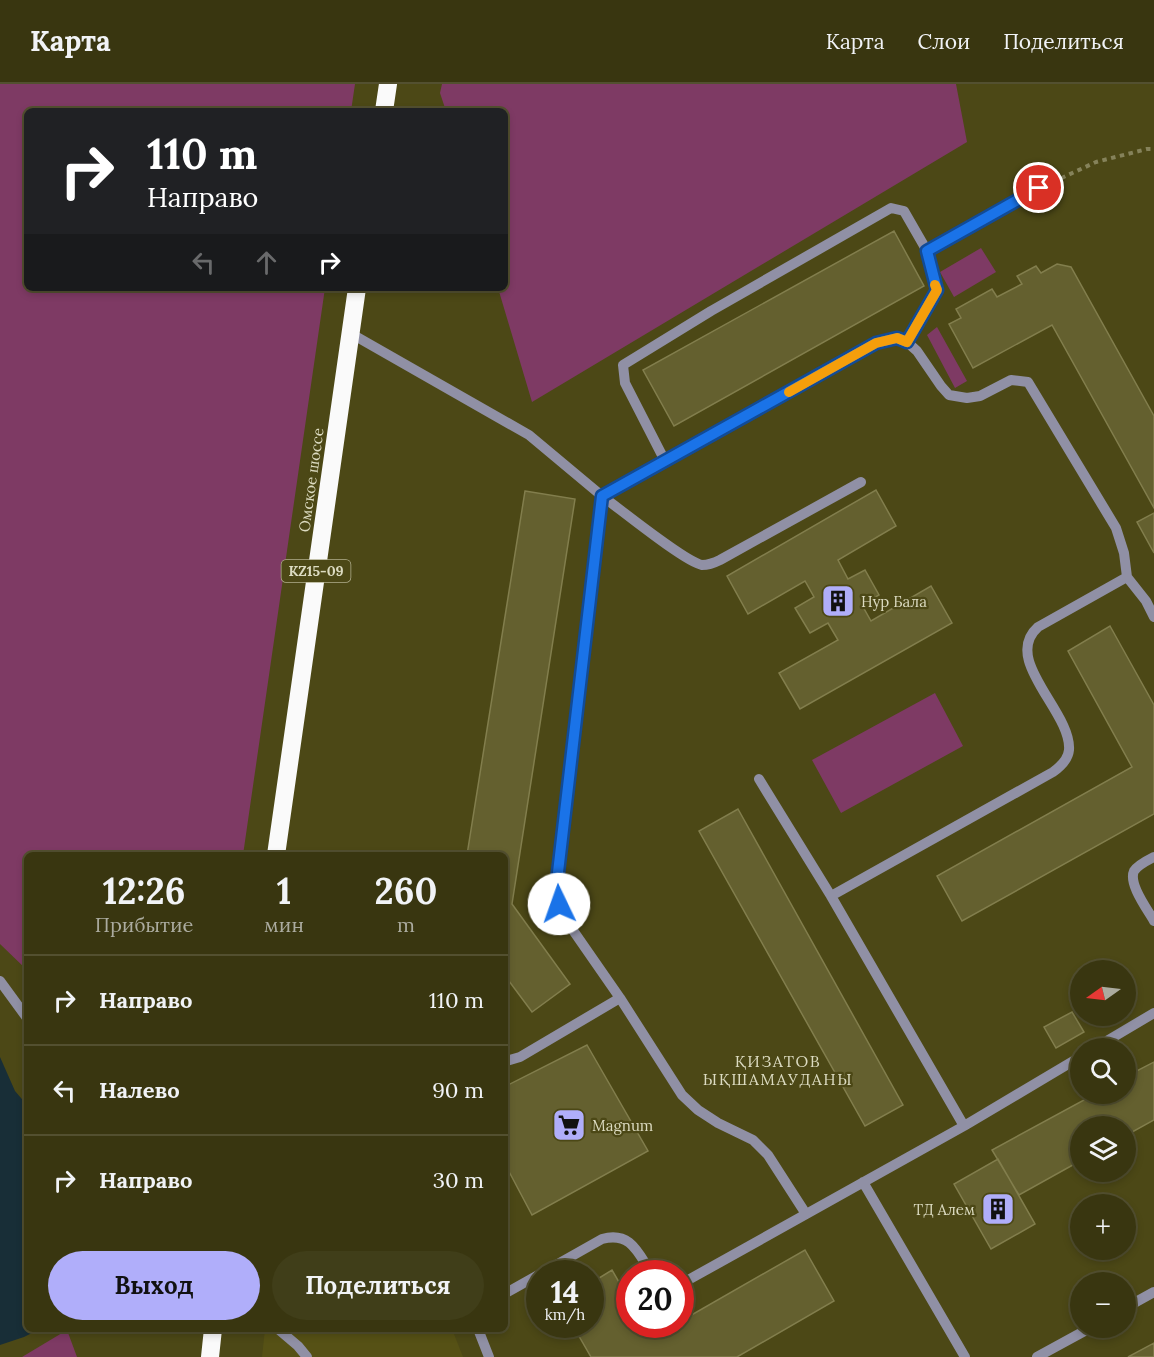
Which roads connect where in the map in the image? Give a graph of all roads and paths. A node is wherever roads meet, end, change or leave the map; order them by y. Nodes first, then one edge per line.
1 (388, 84) edge
2 (384, 108) edge
3 (1154, 149) edge
4 (1039, 188) joint
5 (927, 251) junction
6 (357, 291) edge
7 (350, 333) junction
8 (907, 342) junction
9 (665, 461) junction
10 (861, 482) dead end
11 (602, 496) junction
12 (1127, 577) junction
13 (1154, 617) edge
14 (759, 779) dead end
15 (276, 852) edge
16 (1154, 857) edge
17 (831, 896) junction
18 (1154, 921) edge
19 (0, 981) edge
20 (620, 998) junction
21 (24, 1014) edge
22 (1154, 1014) edge
23 (1112, 1038) edge
24 (508, 1060) edge
25 (1070, 1063) edge
26 (964, 1126) junction
27 (863, 1182) junction
28 (806, 1214) junction
29 (565, 1260) edge
30 (642, 1260) edge
31 (694, 1277) edge
32 (526, 1282) edge
33 (508, 1292) edge
34 (1154, 1292) edge
35 (1136, 1302) edge
36 (213, 1332) edge
37 (282, 1332) edge
38 (479, 1332) edge
39 (1072, 1338) edge
40 (210, 1357) edge
41 (307, 1357) edge
42 (489, 1357) edge
43 (965, 1357) edge
44 (1037, 1357) edge

1 - 2 highway
3 - 4 path
4 - 5 lane
5 - 8 lane
5 - 9 lane
6 - 7 highway, Омское шоссе / KZ15-09
7 - 11 lane
7 - 15 highway, Омское шоссе / KZ15-09
8 - 9 lane
8 - 12 lane
9 - 11 lane
10 - 11 lane
11 - 20 lane
12 - 13 lane
12 - 17 lane
14 - 17 lane
16 - 18 lane
17 - 26 lane
19 - 21 lane
20 - 24 lane
20 - 28 lane
22 - 23 lane
25 - 26 lane
26 - 27 lane
27 - 28 lane
27 - 43 lane
28 - 31 lane
29 - 30 lane
32 - 33 lane
34 - 35 lane
36 - 40 highway
37 - 41 lane
38 - 42 lane
39 - 44 lane

